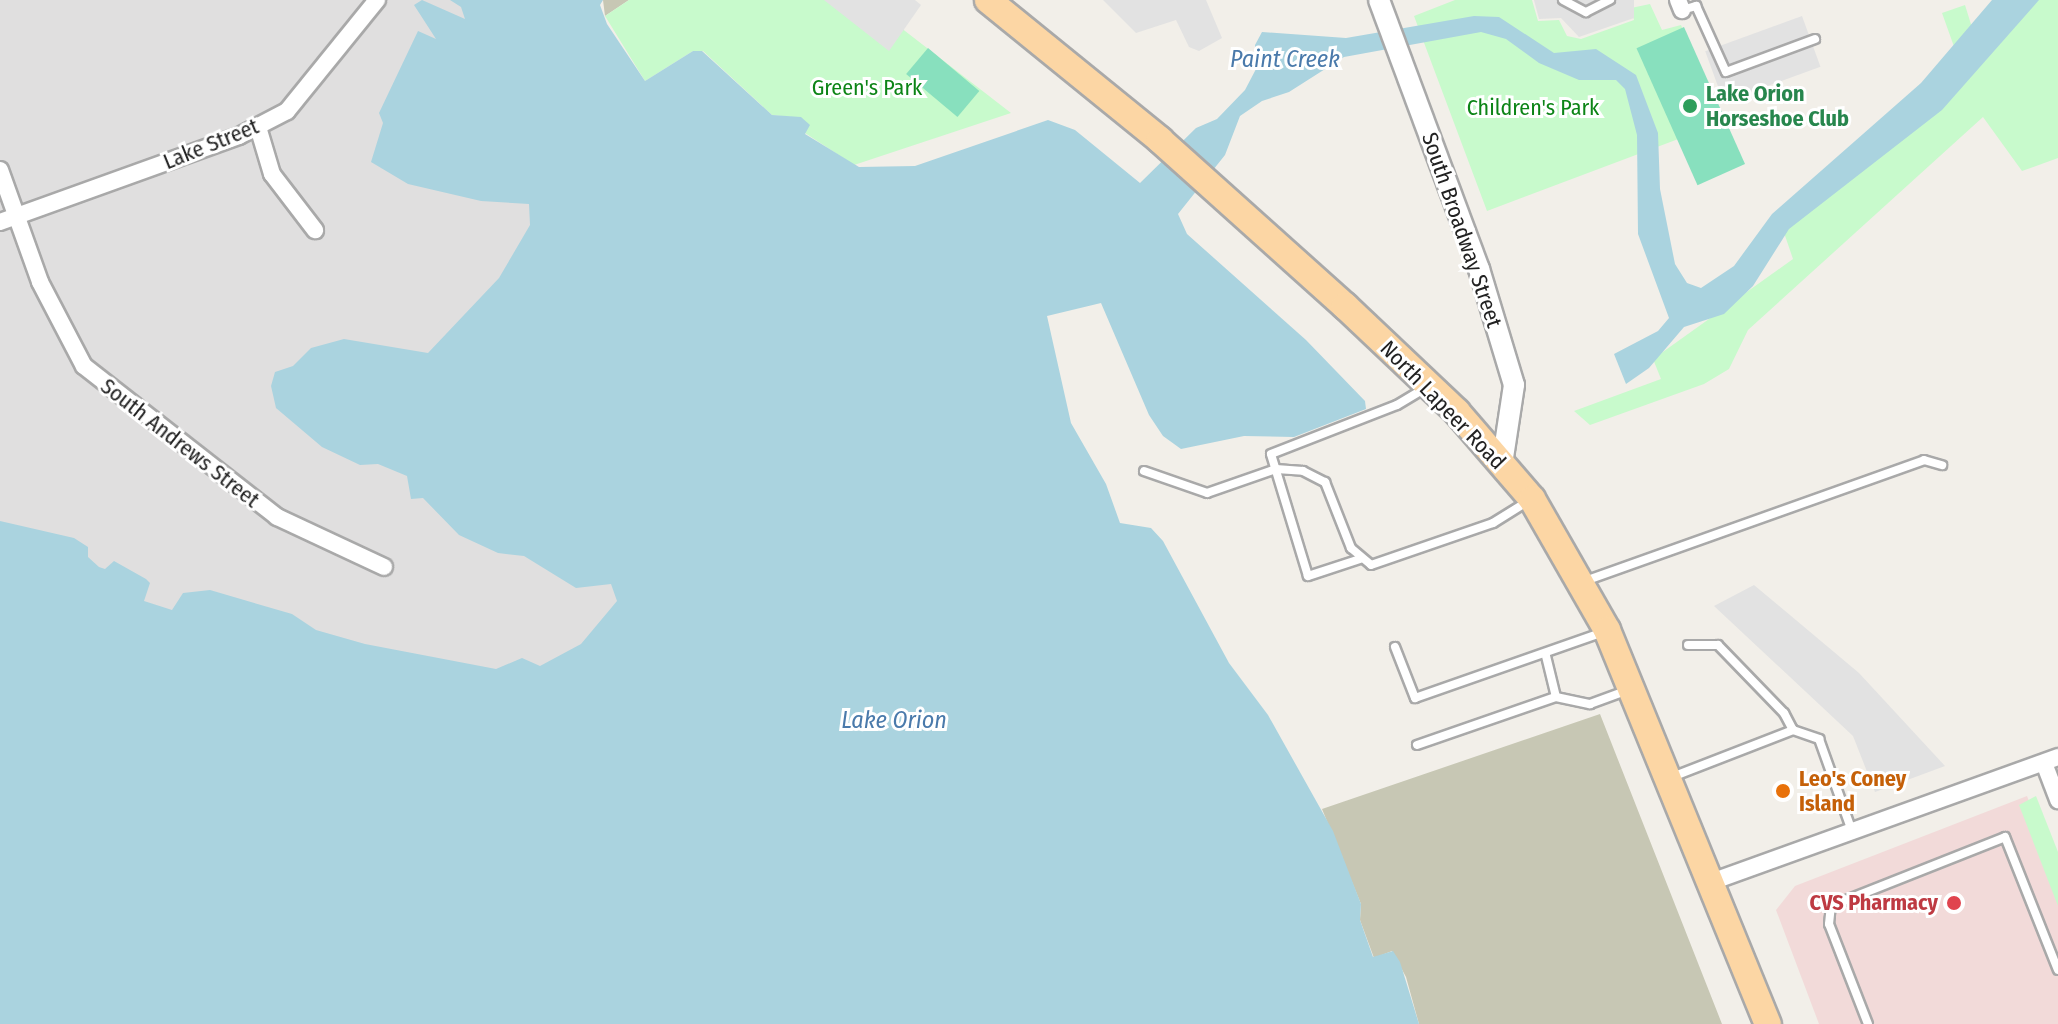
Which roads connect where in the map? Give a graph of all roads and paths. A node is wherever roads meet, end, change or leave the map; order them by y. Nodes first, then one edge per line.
1 (377, 0) edge
2 (988, 0) edge
3 (1379, 0) edge
4 (1563, 0) edge
5 (1610, 0) edge
6 (1680, 5) edge
7 (1815, 39) dead end
8 (258, 127) junction
9 (0, 170) edge
10 (8, 219) edge
11 (315, 230) dead end
12 (1428, 386) junction
13 (1502, 464) junction
14 (1942, 465) dead end
15 (1276, 469) junction
16 (1144, 471) dead end
17 (1532, 499) junction
18 (1360, 559) junction
19 (384, 567) dead end
20 (1581, 582) junction
21 (1607, 630) junction
22 (1688, 645) dead end
23 (1395, 647) dead end
24 (1546, 656) junction
25 (1631, 689) junction
26 (1556, 697) junction
27 (1793, 730) junction
28 (1417, 745) dead end
29 (2051, 760) edge
30 (1668, 779) junction
31 (2058, 800) edge
32 (1852, 831) junction
33 (1711, 882) junction
34 (2058, 970) edge
35 (1768, 1024) edge
36 (1868, 1024) edge

1 - 8 street, Lake Street
2 - 12 main road, North Lapeer Road
3 - 13 street, South Broadway Street
4 - 5 lane
6 - 7 lane
8 - 10 street, Lake Street
8 - 11 street
9 - 10 street, South Andrews Street
10 - 19 street, South Andrews Street
12 - 13 main road, North Lapeer Road
12 - 15 lane
13 - 17 main road, North Lapeer Road
14 - 20 lane
15 - 16 lane
15 - 18 lane
15 - 18 lane
17 - 18 lane
17 - 20 main road, North Lapeer Road
20 - 21 main road, North Lapeer Road
21 - 24 lane
21 - 25 main road, North Lapeer Road
22 - 27 lane
23 - 24 lane
24 - 26 lane
25 - 26 lane
25 - 30 main road, North Lapeer Road
26 - 28 lane
27 - 30 lane
27 - 32 lane
29 - 31 street
29 - 32 street
30 - 33 main road, North Lapeer Road
32 - 33 street
33 - 35 main road, North Lapeer Road
34 - 36 lane

